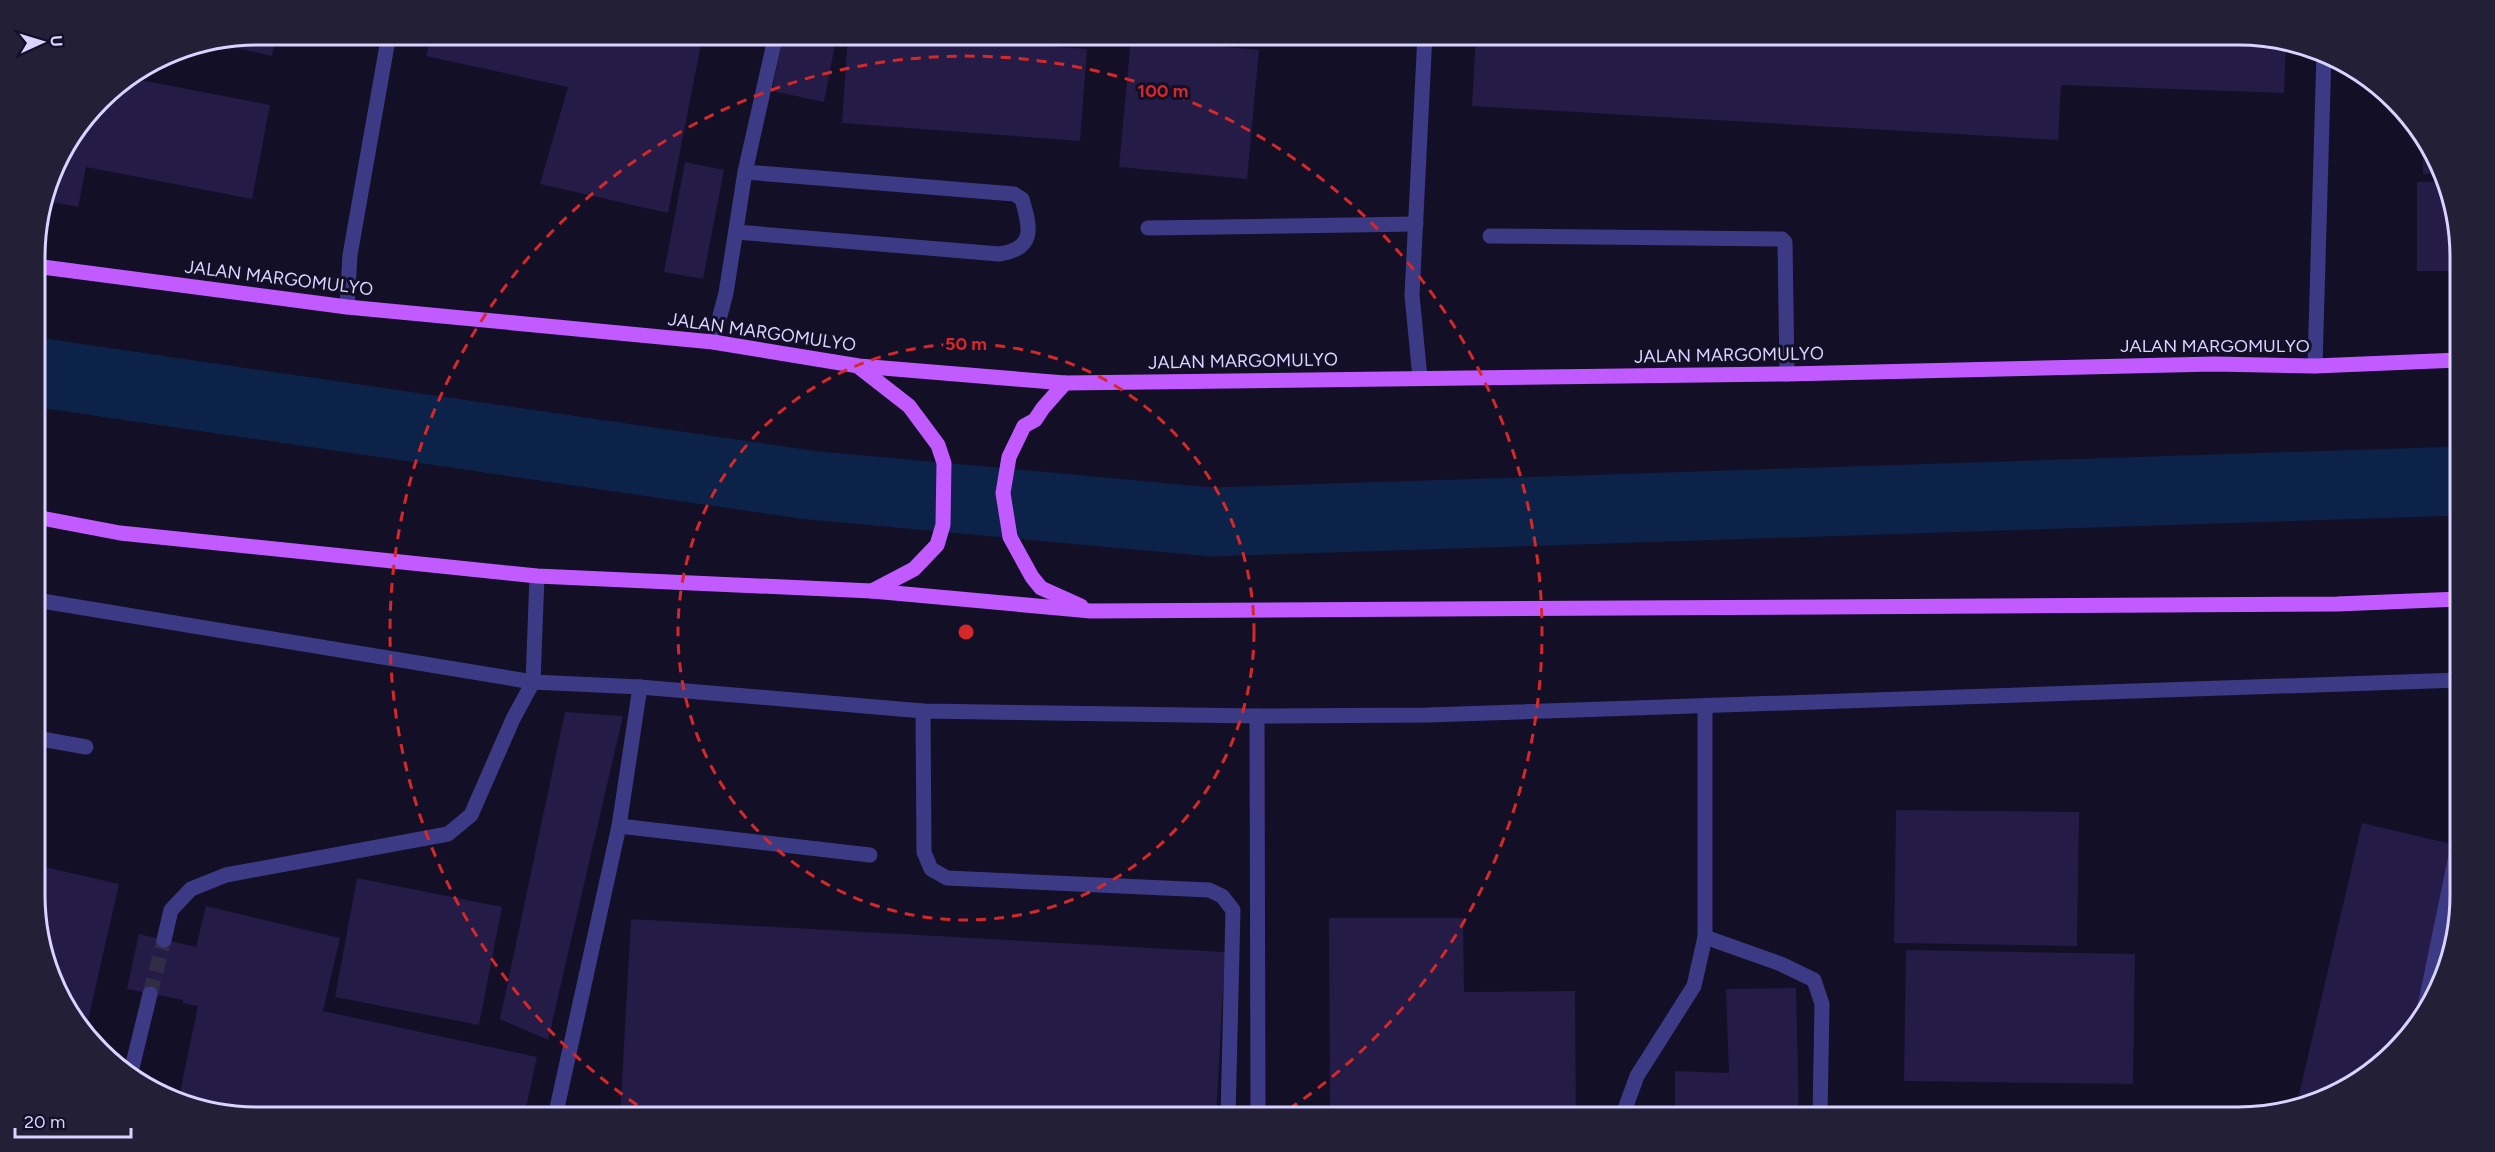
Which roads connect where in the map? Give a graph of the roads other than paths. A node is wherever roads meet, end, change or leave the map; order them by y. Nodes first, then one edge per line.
1 (387, 45) edge
2 (774, 45) edge
3 (1424, 45) edge
4 (2324, 63) edge
5 (745, 172) junction
6 (1416, 224) junction
7 (1148, 228) dead end
8 (736, 232) junction
9 (1490, 236) dead end
10 (45, 267) edge
11 (347, 307) junction
12 (713, 342) junction
13 (2450, 360) edge
14 (859, 366) junction
15 (2315, 366) junction
16 (1787, 374) junction
17 (1420, 378) junction
18 (1065, 383) junction
19 (45, 519) edge
20 (537, 576) junction
21 (872, 591) junction
22 (2450, 599) edge
23 (45, 601) edge
24 (1092, 611) junction
25 (2450, 680) edge
26 (533, 682) junction
27 (640, 687) junction
28 (1705, 706) junction
29 (923, 711) junction
30 (1257, 716) junction
31 (45, 740) edge
32 (86, 747) dead end
33 (619, 826) junction
34 (870, 855) dead end
35 (2450, 885) edge
36 (1705, 937) junction
37 (164, 940) tunnel mouth
38 (2429, 987) edge
39 (150, 994) tunnel mouth
40 (132, 1066) edge
41 (557, 1107) edge
42 (1228, 1107) edge
43 (1258, 1107) edge
44 (1626, 1107) edge
45 (1820, 1107) edge

1 - 11 street
2 - 5 street
3 - 6 street
4 - 15 street
5 - 8 street
5 - 8 street
6 - 7 street
6 - 17 street
8 - 12 street
9 - 16 street
10 - 11 main road, JALAN MARGOMULYO
11 - 12 main road, JALAN MARGOMULYO
12 - 14 main road, JALAN MARGOMULYO
13 - 15 main road, JALAN MARGOMULYO
14 - 18 main road, JALAN MARGOMULYO
14 - 21 main road
15 - 16 main road, JALAN MARGOMULYO
16 - 17 main road, JALAN MARGOMULYO
17 - 18 main road, JALAN MARGOMULYO
18 - 24 main road
19 - 20 main road
20 - 21 main road
20 - 26 street
21 - 24 main road
22 - 24 main road
23 - 26 street
25 - 28 street
26 - 27 street
26 - 37 street
27 - 29 street
27 - 33 street
28 - 30 street
28 - 36 street
29 - 30 street
29 - 42 street
30 - 43 street
31 - 32 street
33 - 34 street
33 - 41 street
35 - 38 street
36 - 44 street
36 - 45 street
39 - 40 street

